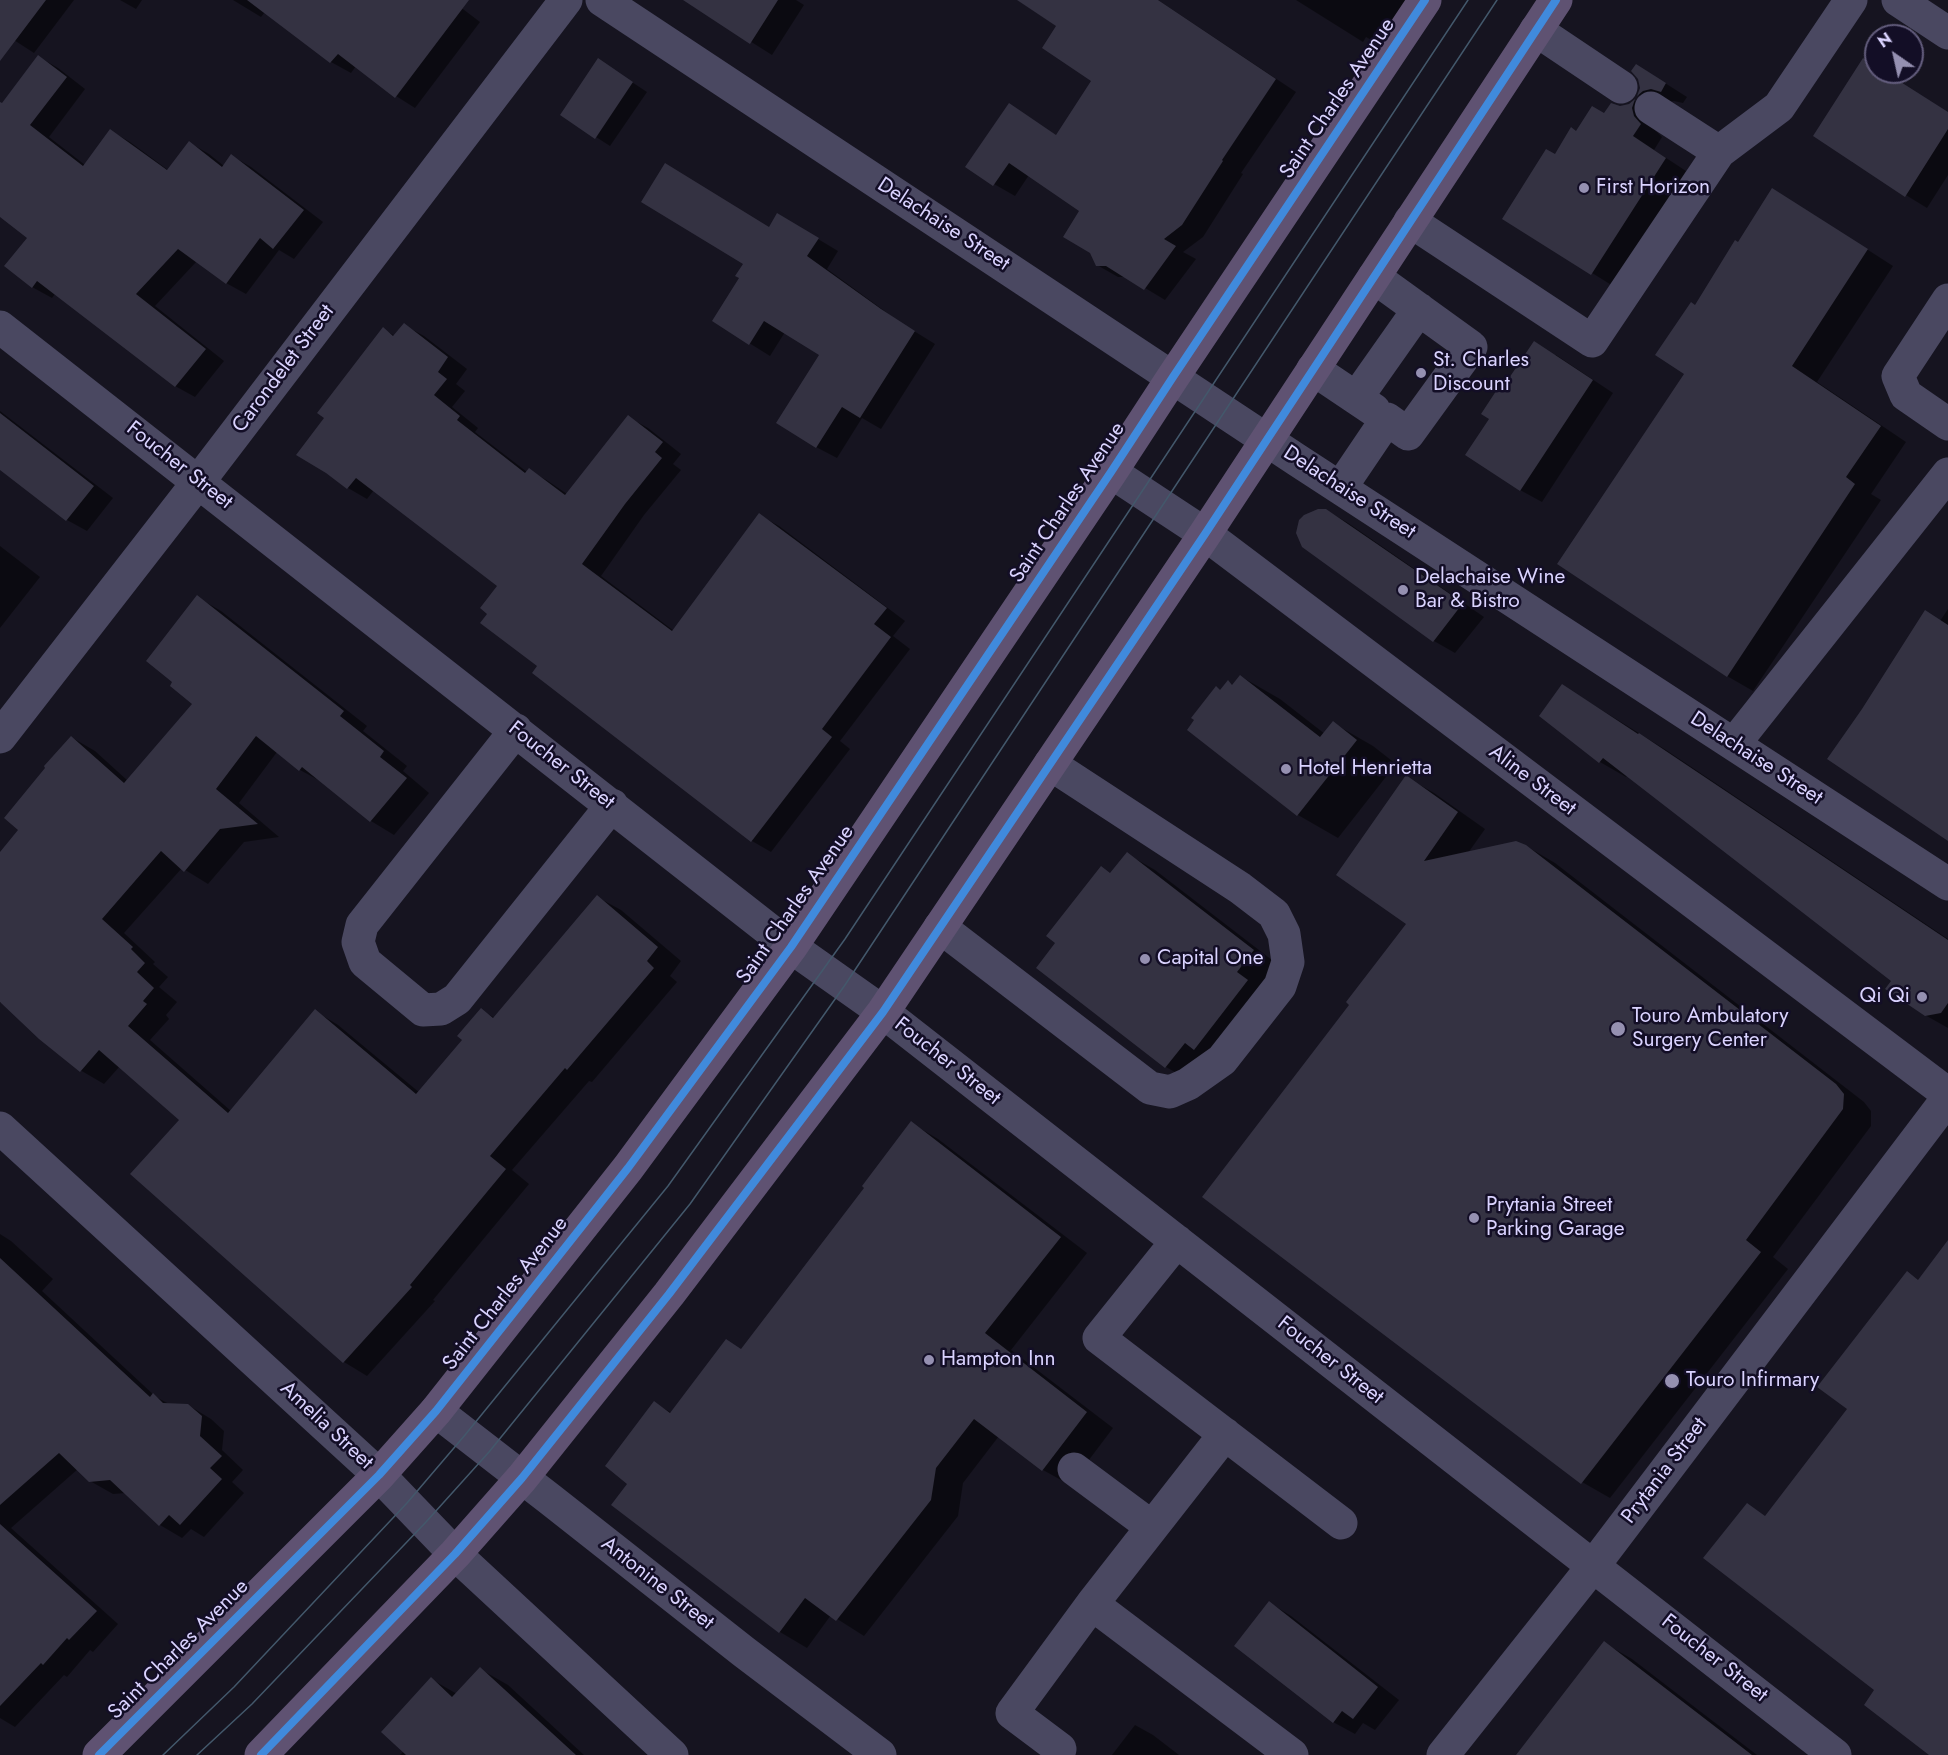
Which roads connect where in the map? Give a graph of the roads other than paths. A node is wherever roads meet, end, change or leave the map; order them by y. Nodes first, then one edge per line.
1 (566, 0) edge
2 (602, 0) edge
3 (1425, 0) edge
4 (1556, 0) edge
5 (1851, 0) edge
6 (1898, 0) edge
7 (1536, 30) junction
8 (1948, 33) edge
9 (1620, 87) dead end
10 (1651, 108) dead end
11 (1719, 152) junction
12 (1410, 221) junction
13 (1374, 277) junction
14 (1948, 300) edge
15 (1419, 309) junction
16 (0, 327) edge
17 (1313, 369) junction
18 (1173, 377) junction
19 (1357, 397) junction
20 (1387, 419) junction
21 (1948, 424) edge
22 (1266, 439) junction
23 (1112, 472) junction
24 (1948, 474) edge
25 (199, 481) junction
26 (1341, 488) junction
27 (1205, 534) junction
28 (516, 730) junction
29 (0, 737) edge
30 (1734, 744) junction
31 (1050, 764) junction
32 (612, 806) junction
33 (1948, 884) edge
34 (940, 927) junction
35 (791, 947) junction
36 (883, 1012) junction
37 (1948, 1096) edge
38 (0, 1128) edge
39 (1177, 1241) junction
40 (436, 1411) junction
41 (1225, 1434) junction
42 (1074, 1469) dead end
43 (379, 1475) junction
44 (522, 1478) junction
45 (1341, 1523) dead end
46 (1152, 1527) junction
47 (455, 1554) junction
48 (1594, 1566) junction
49 (1092, 1605) junction
50 (1060, 1749) dead end
51 (99, 1755) edge
52 (261, 1755) edge
53 (672, 1755) edge
54 (880, 1755) edge
55 (1292, 1755) edge
56 (1443, 1755) edge
57 (1835, 1755) edge

1 - 25 street, Carondelet Street
2 - 18 street, Delachaise Street
3 - 18 main road, Saint Charles Avenue
4 - 7 main road
5 - 11 street
6 - 8 street
7 - 9 street
7 - 12 main road
10 - 11 street
11 - 12 street
12 - 13 main road
13 - 15 street
13 - 17 main road
14 - 21 street
15 - 19 street
15 - 20 street
16 - 25 street, Foucher Street
17 - 19 street
17 - 22 main road
18 - 22 street, Delachaise Street
18 - 23 main road, Saint Charles Avenue
19 - 20 street
20 - 26 street
22 - 26 street, Delachaise Street
22 - 27 main road
23 - 27 street, Aline Street
23 - 35 main road, Saint Charles Avenue
24 - 30 street
25 - 28 street, Foucher Street
25 - 29 street, Carondelet Street
26 - 30 street, Delachaise Street
27 - 31 main road
27 - 37 street, Aline Street
28 - 32 street, Foucher Street
28 - 32 street
30 - 33 street, Delachaise Street
31 - 34 main road
31 - 34 street
32 - 35 street, Foucher Street
34 - 36 main road
35 - 36 street, Foucher Street
35 - 40 main road, Saint Charles Avenue
36 - 39 street, Foucher Street
36 - 44 main road
37 - 48 street, Prytania Street
38 - 43 street, Amelia Street
39 - 41 street
39 - 48 street, Foucher Street
40 - 43 main road, Saint Charles Avenue
40 - 44 street, Antonine Street
41 - 45 street
41 - 46 street
42 - 46 street
43 - 47 street, Amelia Street
43 - 51 main road, Saint Charles Avenue
44 - 47 main road
44 - 54 street, Antonine Street
46 - 49 street
47 - 52 main road
47 - 53 street, Amelia Street
48 - 56 street, Prytania Street
48 - 57 street, Foucher Street
49 - 50 street
49 - 55 street

